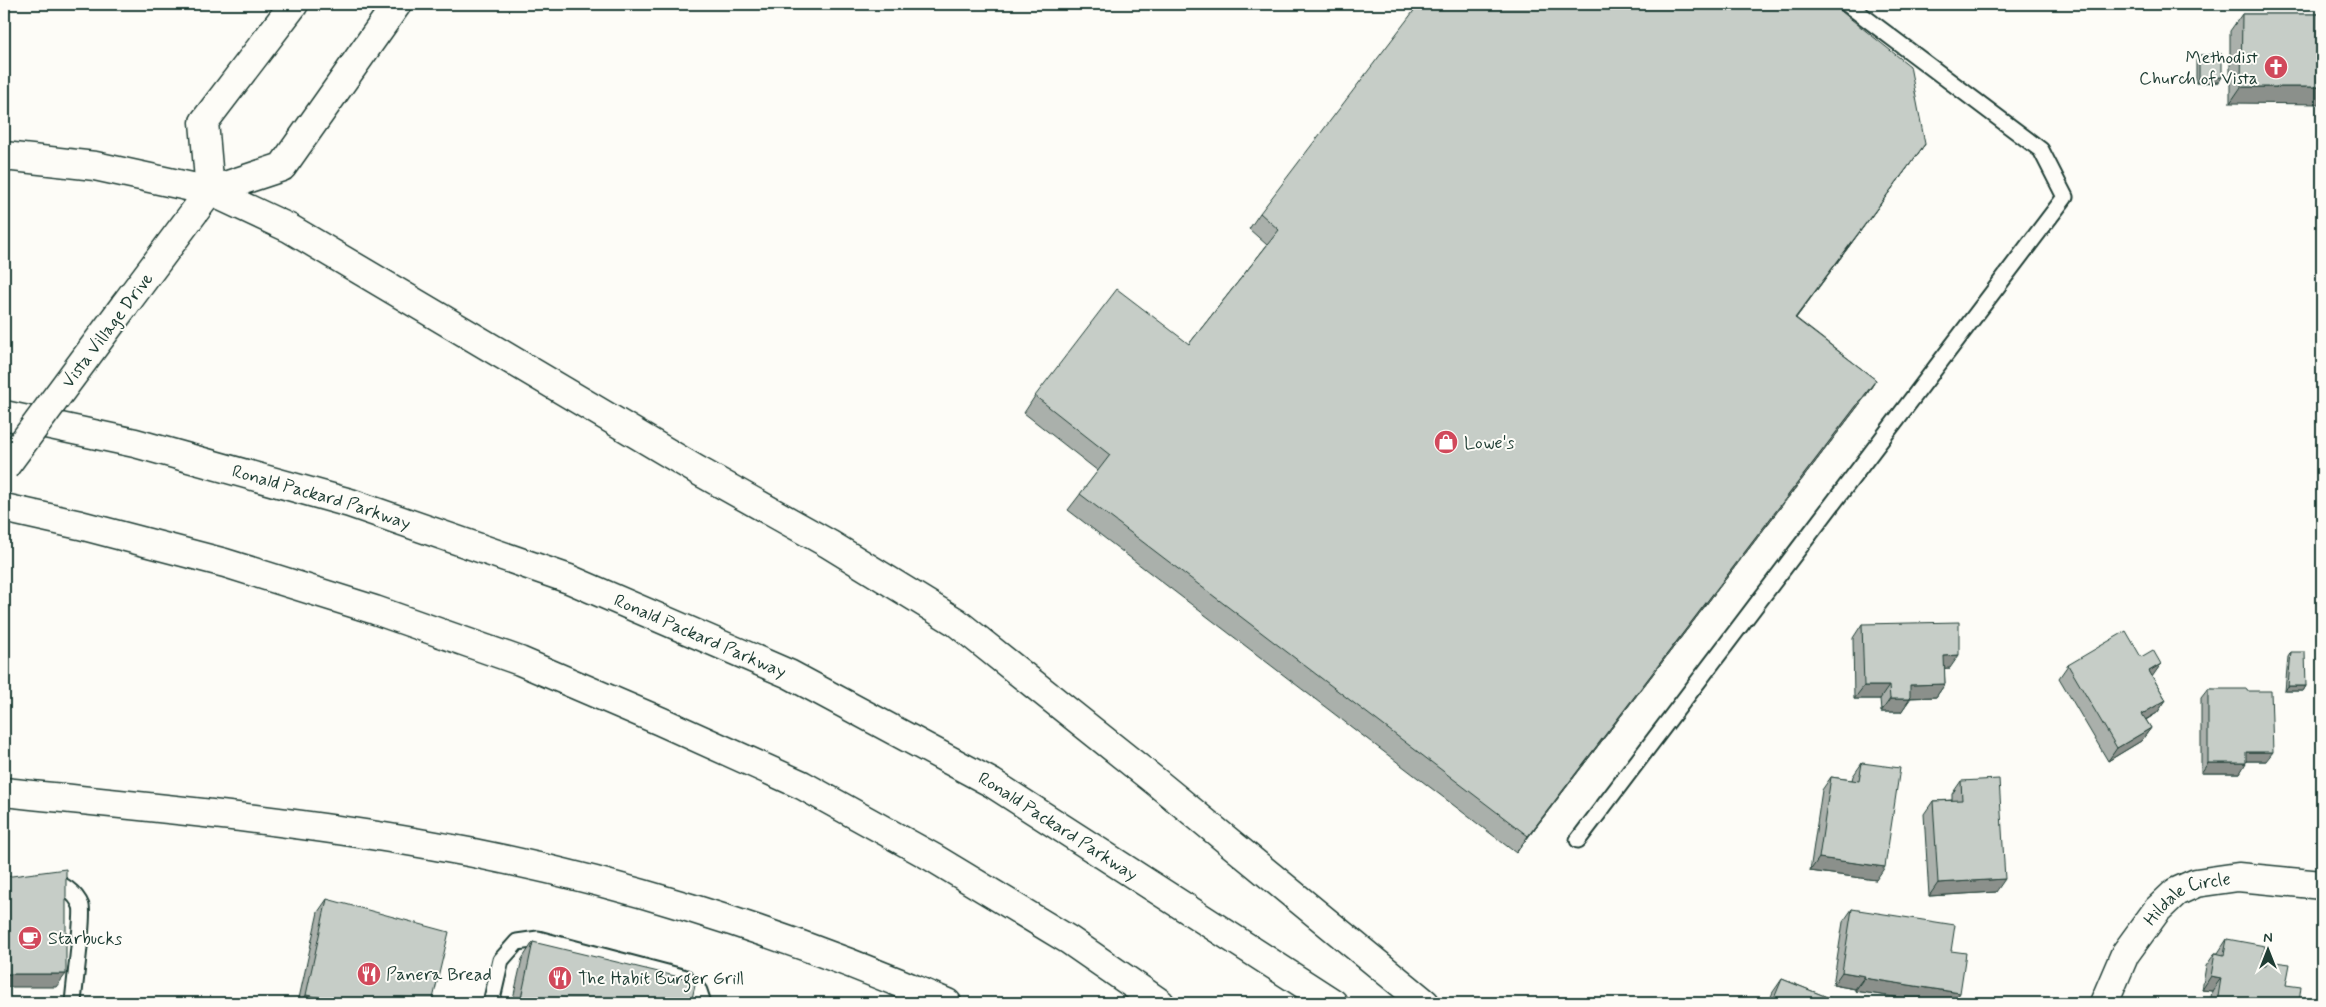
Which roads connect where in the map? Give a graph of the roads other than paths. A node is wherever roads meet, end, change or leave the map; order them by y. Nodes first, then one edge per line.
1 (294, 4) edge
2 (397, 4) edge
3 (1847, 4) edge
4 (4, 156) edge
5 (210, 191) junction
6 (4, 415) edge
7 (4, 468) edge
8 (4, 508) edge
9 (4, 792) edge
10 (1578, 840) dead end
11 (30, 880) edge
12 (2322, 885) edge
13 (73, 1003) edge
14 (491, 1003) edge
15 (703, 1003) edge
16 (947, 1003) edge
17 (1160, 1003) edge
18 (1333, 1003) edge
19 (1425, 1003) edge
20 (2104, 1003) edge

1 - 5 main road
2 - 5 main road
3 - 10 lane
4 - 5 main road
5 - 7 main road, Vista Village Drive, bridge
5 - 19 main road
6 - 18 main road, Ronald Packard Parkway
8 - 17 main road
9 - 16 main road
11 - 13 lane
12 - 20 main road, Hildale Circle
14 - 15 lane

